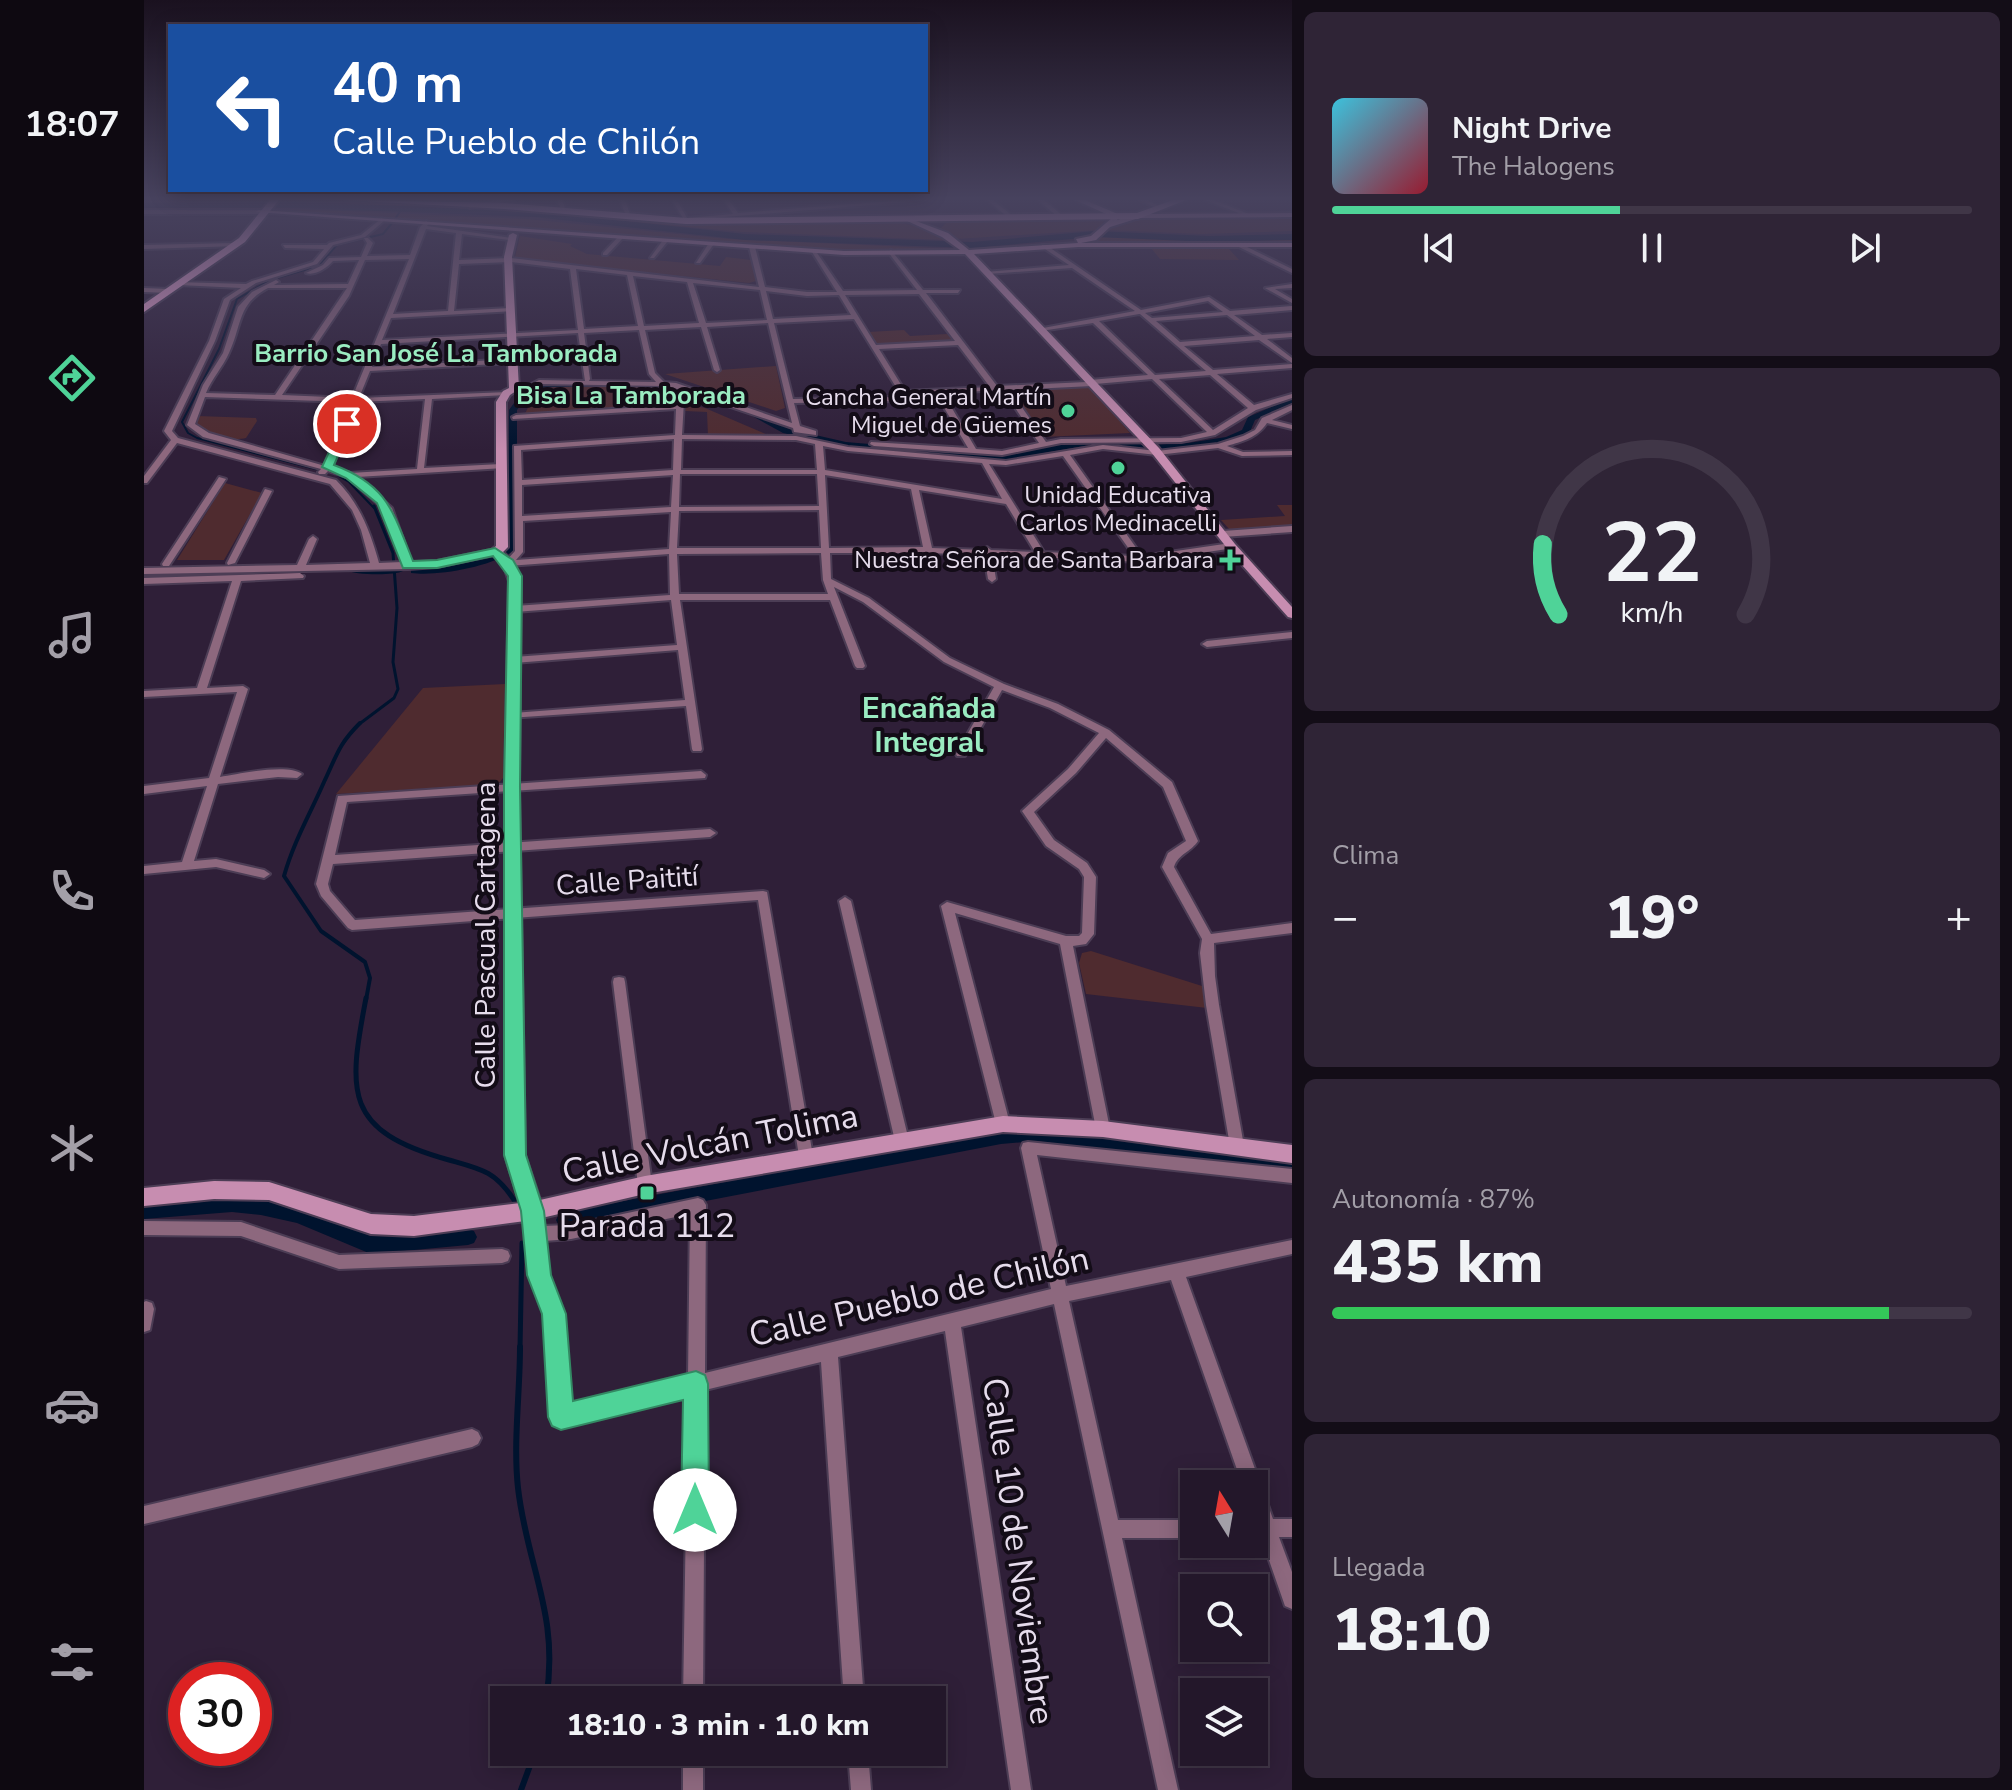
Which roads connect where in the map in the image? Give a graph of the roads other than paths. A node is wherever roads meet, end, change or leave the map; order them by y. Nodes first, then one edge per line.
1 (173, 284) edge
2 (178, 284) edge
3 (191, 284) edge
4 (252, 284) edge
5 (271, 284) edge
6 (401, 284) edge
7 (454, 284) edge
8 (511, 284) edge
9 (575, 284) edge
10 (631, 284) edge
11 (690, 284) edge
12 (735, 284) edge
13 (833, 284) edge
14 (915, 284) edge
15 (999, 284) edge
16 (1096, 284) edge
17 (244, 286) junction
18 (350, 286) joint
19 (760, 286) junction
20 (1292, 286) edge
21 (259, 287) junction
22 (144, 290) edge
23 (163, 290) junction
24 (958, 291) dead end
25 (922, 293) junction
26 (840, 296) junction
27 (144, 300) edge
28 (1292, 301) edge
29 (1292, 308) edge
30 (144, 309) edge
31 (511, 310) junction
32 (451, 313) junction
33 (1141, 313) junction
34 (1229, 314) junction
35 (388, 316) junction
36 (855, 317) junction
37 (1150, 320) junction
38 (1095, 321) junction
39 (770, 322) junction
40 (703, 325) junction
41 (641, 328) junction
42 (1043, 330) junction
43 (580, 331) junction
44 (512, 335) junction
45 (1292, 335) edge
46 (1261, 337) junction
47 (379, 342) junction
48 (959, 343) junction
49 (1179, 344) junction
50 (873, 347) junction
51 (513, 361) junction
52 (1292, 363) edge
53 (369, 369) junction
54 (717, 370) dead end
55 (1212, 372) junction
56 (654, 375) junction
57 (1154, 377) junction
58 (587, 379) dead end
59 (1091, 383) junction
60 (662, 384) junction
61 (1005, 388) junction
62 (995, 389) junction
63 (938, 391) junction
64 (520, 392) junction
65 (506, 393) junction
66 (903, 393) junction
67 (203, 395) junction
68 (429, 396) junction
69 (1292, 396) edge
70 (277, 398) junction
71 (357, 400) junction
72 (789, 401) junction
73 (1286, 402) edge
74 (679, 407) junction
75 (1253, 408) junction
76 (516, 417) dead end
77 (502, 418) junction
78 (793, 418) junction
79 (1265, 420) junction
80 (1292, 427) edge
81 (797, 430) junction
82 (1212, 433) junction
83 (677, 437) junction
84 (175, 440) junction
85 (819, 442) junction
86 (1043, 443) junction
87 (850, 446) junction
88 (1219, 446) junction
89 (1152, 447) junction
90 (973, 451) junction
91 (1065, 453) junction
92 (1292, 453) edge
93 (985, 464) junction
94 (501, 466) junction
95 (323, 472) junction
96 (420, 472) junction
97 (678, 472) junction
98 (820, 472) junction
99 (350, 475) junction
100 (222, 479) dead end
101 (144, 481) edge
102 (518, 483) junction
103 (915, 488) junction
104 (268, 491) dead end
105 (1008, 502) junction
106 (821, 508) junction
107 (676, 509) junction
108 (520, 519) junction
109 (1292, 529) edge
110 (1223, 534) junction
111 (313, 539) dead end
112 (1231, 546) junction
113 (928, 550) junction
114 (987, 550) junction
115 (673, 551) junction
116 (823, 551) junction
117 (1040, 553) junction
118 (501, 556) junction
119 (1140, 559) junction
120 (231, 563) junction
121 (166, 564) junction
122 (380, 565) junction
123 (403, 565) junction
124 (277, 566) junction
125 (144, 568) edge
126 (300, 571) junction
127 (237, 579) junction
128 (992, 579) dead end
129 (827, 580) junction
130 (144, 581) edge
131 (675, 597) junction
132 (833, 597) junction
133 (1286, 600) edge
134 (515, 609) junction
135 (1292, 614) edge
136 (1292, 635) edge
137 (1207, 644) dead end
138 (683, 647) junction
139 (514, 660) junction
140 (860, 666) dead end
141 (1000, 686) junction
142 (201, 691) junction
143 (144, 694) edge
144 (691, 703) junction
145 (513, 716) junction
146 (1105, 732) junction
147 (697, 749) dead end
148 (961, 754) dead end
149 (297, 774) dead end
150 (701, 775) dead end
151 (213, 782) junction
152 (512, 787) junction
153 (144, 790) edge
154 (710, 833) dead end
155 (513, 846) junction
156 (328, 860) junction
157 (187, 864) junction
158 (144, 870) edge
159 (264, 874) dead end
160 (845, 901) dead end
161 (513, 913) junction
162 (1292, 928) edge
163 (1208, 939) junction
164 (1066, 941) junction
165 (619, 982) dead end
166 (1003, 1124) junction
167 (1103, 1129) junction
168 (902, 1141) junction
169 (1237, 1146) junction
170 (1292, 1154) edge
171 (806, 1156) junction
172 (1292, 1176) edge
173 (645, 1185) junction
174 (144, 1197) edge
175 (533, 1211) junction
176 (144, 1228) edge
177 (535, 1234) junction
178 (1292, 1247) edge
179 (502, 1256) dead end
180 (1176, 1271) junction
181 (1060, 1295) junction
182 (952, 1321) junction
183 (829, 1351) junction
184 (696, 1384) junction
185 (472, 1438) dead end
186 (1246, 1470) edge
187 (144, 1515) edge
188 (1268, 1528) edge
189 (1292, 1528) edge
190 (1110, 1529) junction
191 (1180, 1529) edge
192 (1268, 1546) edge
193 (1292, 1599) edge
194 (693, 1686) edge
195 (853, 1686) edge
196 (693, 1766) edge
197 (859, 1766) edge
198 (693, 1790) edge
199 (861, 1790) edge
200 (1021, 1790) edge
201 (1168, 1790) edge

1 - 23 main road
2 - 23 main road
3 - 17 street
4 - 17 street
5 - 21 street
6 - 35 street
7 - 32 street
8 - 31 main road
9 - 43 street
10 - 41 street
11 - 40 street
12 - 19 street
13 - 26 street
14 - 25 street
15 - 42 main road
16 - 33 street
17 - 21 street
17 - 84 street
18 - 21 street
18 - 70 street
19 - 26 street
19 - 39 street
20 - 28 street
21 - 67 street
22 - 23 street
23 - 27 main road
23 - 30 main road
24 - 25 street
25 - 26 street
25 - 48 street
26 - 36 street
29 - 34 street
31 - 32 street
31 - 44 main road
32 - 35 street
33 - 34 street
33 - 37 street
33 - 38 street
34 - 37 street
34 - 46 street
35 - 47 street
36 - 39 street
36 - 50 street
37 - 49 street
38 - 42 street
38 - 57 street
39 - 40 street
39 - 72 street
40 - 41 street
40 - 54 street
41 - 43 street
41 - 56 street
42 - 59 main road
43 - 44 street
43 - 58 street
44 - 47 street
44 - 51 main road
45 - 46 street
46 - 49 street
46 - 52 street
47 - 53 street
48 - 50 street
48 - 62 street
49 - 55 street
50 - 66 street
51 - 53 street
51 - 65 main road
52 - 55 street
53 - 71 street
55 - 57 street
55 - 75 street
56 - 60 street
56 - 78 street
57 - 59 street
57 - 82 street
59 - 61 street
59 - 89 main road
60 - 64 street
60 - 74 street
60 - 81 street
61 - 62 street
61 - 86 street
62 - 63 street
63 - 66 street
63 - 90 street
64 - 65 main road
64 - 77 main road
65 - 68 street
65 - 77 main road
66 - 72 street
67 - 70 street
67 - 95 street
68 - 71 street
68 - 96 street
69 - 73 street
70 - 71 street
71 - 95 street
72 - 78 street
73 - 75 street
73 - 79 street
74 - 76 street
74 - 83 street
75 - 82 street
77 - 94 main road
78 - 81 street
79 - 80 street
79 - 88 street
81 - 87 street
82 - 89 street
83 - 85 street
83 - 97 street
83 - 102 street
84 - 95 street
84 - 101 street
85 - 87 street
85 - 98 street
86 - 89 street
86 - 90 street
87 - 90 street
87 - 93 street
88 - 89 street
88 - 92 street
89 - 91 street
89 - 110 main road
91 - 93 street
91 - 119 street
93 - 105 street
94 - 96 street
94 - 118 main road
95 - 99 street
95 - 122 street
96 - 99 street
97 - 98 street
97 - 102 street
97 - 107 street
98 - 103 street
98 - 106 street
99 - 123 street
100 - 121 street
102 - 108 street
103 - 105 street
103 - 113 street
104 - 120 street
105 - 117 street
106 - 107 street
106 - 116 street
107 - 108 street
107 - 115 street
108 - 118 street
109 - 110 street
110 - 112 main road
111 - 126 street
112 - 119 street
112 - 133 main road
113 - 114 street
113 - 116 street
114 - 117 street
114 - 128 street
115 - 116 street
115 - 118 street
115 - 131 street
116 - 129 street
117 - 119 street
118 - 123 street
118 - 134 main road, Calle Pascual Cartagena
120 - 121 street
120 - 124 street
121 - 125 street
122 - 123 street
122 - 126 street
124 - 125 street
124 - 126 street
126 - 127 street
127 - 130 street
127 - 142 street
129 - 132 street
129 - 141 street
131 - 132 street
131 - 134 street
131 - 138 street
132 - 140 street
133 - 135 main road
134 - 139 main road, Calle Pascual Cartagena
136 - 137 street
138 - 139 street
138 - 144 street
139 - 145 main road, Calle Pascual Cartagena
141 - 146 street
141 - 148 street
142 - 143 street
142 - 151 street
144 - 145 street
144 - 147 street
145 - 152 main road, Calle Pascual Cartagena
146 - 163 street
146 - 164 street
149 - 151 street
150 - 152 street
151 - 153 street
151 - 157 street
152 - 155 main road, Calle Pascual Cartagena
152 - 156 street
154 - 155 street
155 - 156 street
155 - 161 main road, Calle Pascual Cartagena
156 - 161 street, Calle Paitití
157 - 158 street
157 - 159 street
160 - 168 street
161 - 171 street, Calle Paitití
161 - 175 main road, Calle Pascual Cartagena
162 - 163 street
163 - 169 street
164 - 166 street
164 - 167 street
165 - 173 street
166 - 167 main road, Calle Volcán Tolima
166 - 168 main road, Calle Volcán Tolima
167 - 169 main road, Calle Volcán Tolima
168 - 171 main road, Calle Volcán Tolima
169 - 170 main road, Calle Volcán Tolima
171 - 173 main road, Calle Volcán Tolima
172 - 181 street
173 - 175 main road, Calle Volcán Tolima
174 - 175 main road, Calle Volcán Tolima
175 - 177 street
176 - 179 street
177 - 184 street, Calle Pueblo de Chilón
177 - 184 street
178 - 180 street, Calle Pueblo de Chilón
180 - 181 street, Calle Pueblo de Chilón
180 - 186 street
181 - 182 street, Calle Pueblo de Chilón
181 - 190 street
182 - 183 street, Calle Pueblo de Chilón
182 - 200 street, Calle 10 de Noviembre
183 - 184 street, Calle Pueblo de Chilón
183 - 195 street
184 - 194 street
185 - 187 street
188 - 189 street
190 - 191 street
190 - 201 street
192 - 193 street
196 - 198 street
197 - 199 street

